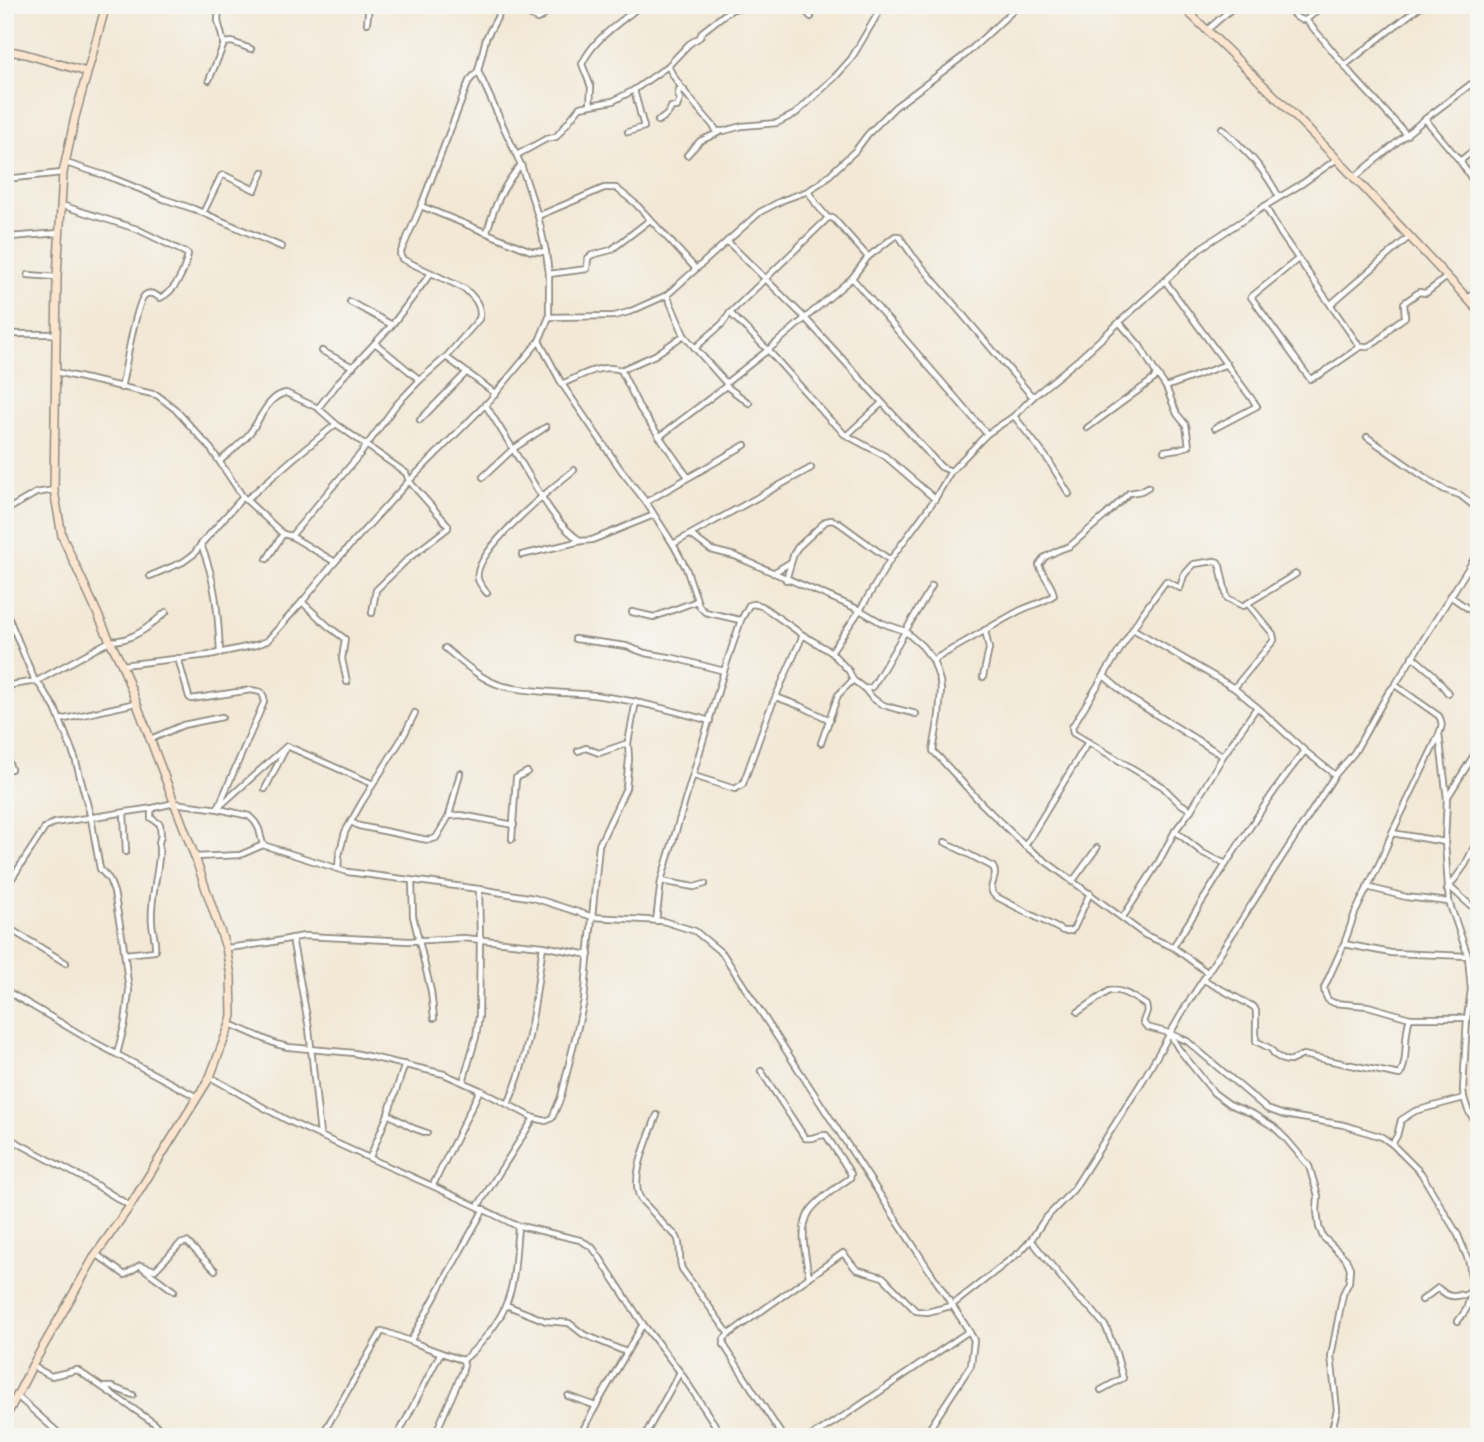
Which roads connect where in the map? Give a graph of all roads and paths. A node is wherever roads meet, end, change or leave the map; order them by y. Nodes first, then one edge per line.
1 (106, 5) edge
2 (219, 5) edge
3 (369, 5) edge
4 (504, 5) edge
5 (520, 5) edge
6 (552, 5) edge
7 (641, 5) edge
8 (749, 5) edge
9 (799, 5) edge
10 (883, 5) edge
11 (1019, 5) edge
12 (1181, 5) edge
13 (1236, 5) edge
14 (1286, 5) edge
15 (1323, 5) edge
16 (1422, 5) edge
17 (811, 17) dead end
18 (1306, 20) junction
19 (367, 23) dead end
20 (1206, 30) junction
21 (223, 43) junction
22 (251, 49) dead end
23 (5, 50) edge
24 (1345, 65) junction
25 (668, 66) junction
26 (478, 71) junction
27 (87, 72) junction
28 (1479, 78) edge
29 (209, 80) dead end
30 (634, 90) junction
31 (685, 91) junction
32 (590, 105) junction
33 (1425, 119) junction
34 (658, 121) dead end
35 (1222, 128) dead end
36 (724, 131) junction
37 (628, 132) dead end
38 (1407, 135) junction
39 (1479, 146) edge
40 (517, 155) junction
41 (687, 155) dead end
42 (1337, 159) junction
43 (1460, 160) junction
44 (65, 163) junction
45 (522, 165) junction
46 (263, 172) dead end
47 (63, 173) junction
48 (1353, 178) junction
49 (5, 179) edge
50 (1479, 190) edge
51 (808, 191) junction
52 (1279, 198) junction
53 (61, 204) junction
54 (421, 206) junction
55 (1265, 206) junction
56 (203, 213) junction
57 (538, 216) junction
58 (828, 218) junction
59 (650, 220) junction
60 (486, 232) junction
61 (59, 233) junction
62 (10, 237) dead end
63 (1409, 237) junction
64 (727, 241) junction
65 (282, 247) dead end
66 (546, 252) junction
67 (868, 257) junction
68 (1298, 259) junction
69 (696, 270) junction
70 (431, 273) junction
71 (549, 274) junction
72 (28, 275) dead end
73 (57, 277) junction
74 (1447, 277) junction
75 (852, 278) junction
76 (766, 279) junction
77 (1165, 281) junction
78 (1479, 289) edge
79 (667, 295) junction
80 (1467, 299) junction
81 (350, 302) dead end
82 (1331, 304) junction
83 (1479, 311) edge
84 (730, 313) junction
85 (549, 317) junction
86 (805, 318) junction
87 (1119, 322) junction
88 (392, 325) junction
89 (5, 334) edge
90 (55, 334) junction
91 (684, 335) junction
92 (539, 341) junction
93 (375, 343) junction
94 (1360, 347) junction
95 (695, 348) junction
96 (768, 350) junction
97 (322, 351) dead end
98 (446, 357) junction
99 (1227, 364) junction
100 (353, 367) junction
101 (621, 369) junction
102 (55, 372) junction
103 (466, 373) junction
104 (1156, 373) junction
105 (420, 380) junction
106 (562, 384) junction
107 (726, 385) junction
108 (1166, 387) junction
109 (121, 388) junction
110 (496, 394) junction
111 (1034, 396) junction
112 (882, 403) junction
113 (485, 404) junction
114 (749, 404) dead end
115 (318, 408) junction
116 (1014, 416) junction
117 (420, 420) dead end
118 (336, 424) junction
119 (546, 428) dead end
120 (1087, 428) dead end
121 (1215, 428) dead end
122 (987, 434) junction
123 (847, 435) junction
124 (659, 437) junction
125 (1367, 438) dead end
126 (367, 445) junction
127 (745, 445) dead end
128 (513, 449) junction
129 (1164, 451) dead end
130 (220, 461) junction
131 (811, 468) dead end
132 (574, 470) dead end
133 (951, 471) junction
134 (483, 477) dead end
135 (688, 477) junction
136 (409, 481) junction
137 (1148, 486) dead end
138 (54, 490) junction
139 (1069, 494) dead end
140 (541, 496) junction
141 (245, 499) junction
142 (935, 499) junction
143 (646, 502) junction
144 (1479, 510) edge
145 (5, 511) edge
146 (654, 514) junction
147 (283, 534) junction
148 (691, 535) junction
149 (291, 536) junction
150 (581, 541) junction
151 (201, 544) junction
152 (673, 544) junction
153 (1479, 551) edge
154 (522, 555) dead end
155 (267, 559) dead end
156 (890, 560) junction
157 (335, 562) junction
158 (792, 562) junction
159 (773, 573) junction
160 (1296, 575) dead end
161 (150, 576) dead end
162 (786, 580) junction
163 (932, 586) dead end
164 (487, 593) dead end
165 (1450, 596) junction
166 (697, 601) junction
167 (302, 602) junction
168 (1248, 604) junction
169 (5, 609) edge
170 (860, 610) junction
171 (166, 612) dead end
172 (632, 612) dead end
173 (372, 613) dead end
174 (1479, 618) edge
175 (740, 620) junction
176 (1133, 629) junction
177 (985, 630) junction
178 (905, 631) junction
179 (803, 635) junction
180 (575, 639) dead end
181 (110, 641) junction
182 (444, 648) dead end
183 (220, 652) junction
184 (831, 652) junction
185 (1412, 656) junction
186 (178, 658) junction
187 (933, 660) junction
188 (122, 665) junction
189 (724, 671) junction
190 (1104, 676) junction
191 (982, 677) dead end
192 (853, 680) junction
193 (36, 681) junction
194 (346, 682) dead end
195 (1395, 685) junction
196 (5, 686) edge
197 (1234, 688) junction
198 (865, 690) junction
199 (1448, 693) dead end
200 (775, 697) junction
201 (636, 701) junction
202 (136, 703) junction
203 (1257, 707) junction
204 (415, 713) dead end
205 (916, 714) dead end
206 (222, 717) dead end
207 (60, 720) junction
208 (830, 720) junction
209 (710, 721) junction
210 (1439, 734) junction
211 (150, 740) junction
212 (1088, 742) junction
213 (628, 743) junction
214 (821, 743) dead end
215 (286, 746) junction
216 (1479, 747) edge
217 (578, 751) dead end
218 (1304, 751) junction
219 (5, 753) edge
220 (1223, 756) junction
221 (11, 769) dead end
222 (527, 772) dead end
223 (460, 773) dead end
224 (1335, 775) junction
225 (694, 776) junction
226 (373, 784) junction
227 (265, 789) dead end
228 (1447, 799) junction
229 (174, 803) junction
230 (153, 808) junction
231 (218, 808) junction
232 (1191, 810) junction
233 (124, 813) junction
234 (449, 816) junction
235 (91, 818) junction
236 (351, 822) junction
237 (514, 825) junction
238 (1175, 831) junction
239 (1392, 833) junction
240 (1479, 837) edge
241 (512, 839) dead end
242 (945, 842) dead end
243 (1445, 842) junction
244 (263, 845) junction
245 (1025, 846) junction
246 (1097, 848) dead end
247 (126, 852) dead end
248 (195, 857) junction
249 (1226, 864) junction
250 (338, 869) junction
251 (412, 881) junction
252 (661, 881) junction
253 (1072, 881) junction
254 (705, 884) dead end
255 (1367, 887) junction
256 (1448, 888) junction
257 (5, 889) edge
258 (479, 889) junction
259 (1090, 893) junction
260 (1449, 902) junction
261 (1479, 910) edge
262 (593, 917) junction
263 (1123, 918) junction
264 (656, 921) junction
265 (5, 926) edge
266 (292, 938) junction
267 (420, 939) junction
268 (480, 939) junction
269 (1344, 944) junction
270 (543, 946) junction
271 (1173, 947) junction
272 (226, 948) junction
273 (125, 954) junction
274 (589, 955) junction
275 (1468, 956) junction
276 (66, 963) dead end
277 (1208, 973) junction
278 (1204, 980) junction
279 (5, 990) edge
280 (1471, 990) junction
281 (1479, 995) edge
282 (1078, 1012) dead end
283 (1410, 1017) junction
284 (434, 1018) dead end
285 (1467, 1018) junction
286 (230, 1024) junction
287 (1169, 1033) junction
288 (312, 1051) junction
289 (117, 1054) junction
290 (405, 1064) junction
291 (761, 1071) dead end
292 (210, 1077) junction
293 (463, 1082) junction
294 (480, 1090) junction
295 (197, 1097) junction
296 (1464, 1098) junction
297 (508, 1104) junction
298 (388, 1114) junction
299 (657, 1115) dead end
300 (534, 1118) junction
301 (1479, 1128) edge
302 (426, 1133) dead end
303 (320, 1135) junction
304 (5, 1136) edge
305 (1392, 1144) junction
306 (370, 1157) junction
307 (433, 1185) junction
308 (131, 1206) junction
309 (481, 1208) junction
310 (515, 1225) junction
311 (1031, 1240) junction
312 (96, 1254) junction
313 (140, 1265) junction
314 (215, 1270) dead end
315 (809, 1278) junction
316 (1473, 1290) junction
317 (174, 1291) dead end
318 (1422, 1300) dead end
319 (506, 1305) junction
320 (951, 1306) junction
321 (1458, 1321) dead end
322 (643, 1324) junction
323 (969, 1331) junction
324 (729, 1334) junction
325 (411, 1340) junction
326 (626, 1352) junction
327 (440, 1354) junction
328 (463, 1360) junction
329 (32, 1366) junction
330 (680, 1373) junction
331 (101, 1387) junction
332 (1101, 1390) dead end
333 (133, 1395) dead end
334 (17, 1396) junction
335 (568, 1396) dead end
336 (596, 1406) junction
337 (5, 1419) edge
338 (719, 1430) junction
339 (62, 1437) edge
340 (164, 1437) edge
341 (321, 1437) edge
342 (397, 1437) edge
343 (434, 1437) edge
344 (579, 1437) edge
345 (644, 1437) edge
346 (715, 1437) edge
347 (723, 1437) edge
348 (783, 1437) edge
349 (810, 1437) edge
350 (925, 1437) edge
351 (1330, 1437) edge

1 - 27 main road
2 - 21 street
3 - 19 street
4 - 26 street
5 - 6 street
7 - 32 street
8 - 25 street
9 - 17 street
10 - 36 street
11 - 51 street
12 - 20 main road
13 - 20 street
14 - 18 street
15 - 18 street
16 - 24 street
18 - 24 street
20 - 42 main road
21 - 22 street
21 - 29 street
23 - 27 main road
24 - 38 street
25 - 30 street
25 - 31 street
26 - 40 street
26 - 54 street
27 - 44 main road
28 - 33 street
30 - 32 street
30 - 37 street
31 - 34 street
31 - 36 street
32 - 40 street
33 - 38 street
33 - 43 street
35 - 52 street
36 - 41 street
38 - 48 street
39 - 43 street
40 - 45 street
42 - 48 main road
42 - 52 street
43 - 50 street
44 - 47 main road
44 - 56 street
45 - 57 street
45 - 60 street
46 - 56 street
47 - 49 street
47 - 53 main road
48 - 63 main road
51 - 58 street
51 - 64 street
52 - 55 street
53 - 61 main road
53 - 109 street
54 - 60 street
54 - 70 street
55 - 68 street
55 - 77 street
56 - 65 street
57 - 59 street
57 - 66 street
58 - 67 street
58 - 76 street
59 - 69 street
59 - 71 street
60 - 66 street
61 - 62 street
61 - 73 main road
63 - 74 main road
63 - 82 street
64 - 69 street
64 - 76 street
66 - 71 street
67 - 75 street
67 - 111 street
68 - 82 street
68 - 94 street
69 - 79 street
70 - 88 street
70 - 98 street
71 - 85 street
72 - 73 street
73 - 90 main road
74 - 80 main road
74 - 94 street
75 - 86 street
75 - 122 street
76 - 84 street
76 - 86 street
77 - 87 street
77 - 99 street
78 - 80 street
79 - 85 street
79 - 91 street
80 - 83 main road
81 - 88 street
82 - 94 street
84 - 95 street
84 - 96 street
85 - 92 street
86 - 96 street
86 - 112 street
87 - 104 street
87 - 111 street
88 - 93 street
89 - 90 street
90 - 102 main road
91 - 95 street
91 - 101 street
92 - 106 street
92 - 110 street
93 - 100 street
93 - 105 street
95 - 107 street
96 - 107 street
96 - 123 street
97 - 100 street
98 - 103 street
98 - 105 street
99 - 108 street
99 - 121 street
100 - 115 street
101 - 106 street
101 - 124 street
102 - 109 street
102 - 138 main road
103 - 110 street
103 - 117 street
104 - 108 street
104 - 120 street
105 - 126 street
106 - 143 street
107 - 114 street
107 - 124 street
108 - 129 street
109 - 130 street
110 - 113 street
111 - 116 street
112 - 123 street
112 - 133 street
113 - 128 street
113 - 136 street
115 - 118 street
115 - 130 street
116 - 122 street
116 - 139 street
118 - 126 street
118 - 141 street
119 - 128 street
122 - 133 street
123 - 142 street
124 - 135 street
125 - 144 street
126 - 136 street
126 - 149 street
127 - 135 street
128 - 134 street
128 - 140 street
130 - 141 street
131 - 148 street
132 - 140 street
133 - 142 street
135 - 143 street
136 - 157 street
136 - 173 street
137 - 177 street
138 - 145 street
138 - 181 main road
140 - 150 street
140 - 164 street
141 - 147 street
141 - 151 street
142 - 156 street
143 - 146 street
146 - 150 street
146 - 152 street
147 - 149 street
147 - 155 street
148 - 152 street
148 - 159 street
149 - 157 street
150 - 154 street
151 - 161 street
151 - 183 street
152 - 166 street
153 - 165 street
156 - 158 street
156 - 170 street
157 - 167 street
158 - 159 street
158 - 162 street
159 - 162 street
160 - 168 street
162 - 170 street
163 - 178 street
165 - 174 street
165 - 185 street
166 - 172 street
166 - 175 street
167 - 183 street
167 - 194 street
168 - 176 street
168 - 197 street
169 - 193 street
170 - 178 street
170 - 184 street
171 - 181 street
175 - 179 street
175 - 189 street
176 - 190 street
176 - 197 street
177 - 187 street
177 - 191 street
178 - 187 street
178 - 198 street
179 - 184 street
179 - 200 street
180 - 189 street
181 - 188 main road
181 - 193 street
182 - 201 street
183 - 186 street
184 - 192 street
185 - 195 street
185 - 199 street
186 - 188 street
186 - 231 street
187 - 245 street
188 - 202 main road
189 - 209 street
190 - 212 street
190 - 220 street
192 - 198 street
192 - 208 street
193 - 196 street
193 - 207 street
195 - 210 street
195 - 224 street
197 - 203 street
198 - 205 street
200 - 208 street
200 - 225 street
201 - 209 street
201 - 213 street
202 - 207 street
202 - 211 main road
203 - 218 street
203 - 220 street
204 - 226 street
206 - 211 street
207 - 235 street
208 - 214 street
209 - 225 street
210 - 228 street
210 - 239 street
211 - 229 main road
212 - 232 street
212 - 245 street
213 - 217 street
213 - 262 street
215 - 226 street
215 - 227 street
215 - 231 street
216 - 228 street
218 - 224 street
218 - 249 street
219 - 221 street
220 - 232 street
222 - 237 street
223 - 234 street
224 - 277 street
225 - 252 street
226 - 236 street
228 - 243 street
229 - 230 street
229 - 231 street
229 - 248 main road
230 - 233 street
230 - 273 street
231 - 244 street
232 - 238 street
233 - 235 street
233 - 247 street
234 - 236 street
234 - 237 street
235 - 257 street
235 - 273 street
236 - 250 street
237 - 241 street
238 - 249 street
238 - 263 street
239 - 243 street
239 - 255 street
240 - 256 street
242 - 259 street
243 - 256 street
244 - 248 street
244 - 250 street
245 - 253 street
246 - 253 street
248 - 272 main road
249 - 271 street
250 - 251 street
251 - 258 street
251 - 267 street
252 - 254 street
252 - 264 street
253 - 259 street
255 - 260 street
255 - 269 street
256 - 260 street
256 - 261 street
258 - 262 street
258 - 268 street
259 - 263 street
260 - 275 street
262 - 264 street
262 - 274 street
263 - 271 street
264 - 320 street
265 - 276 street
266 - 267 street
266 - 272 street
266 - 288 street
267 - 268 street
267 - 284 street
268 - 270 street
268 - 293 street
269 - 275 street
269 - 283 street
270 - 274 street
270 - 297 street
271 - 277 street
272 - 286 main road
273 - 289 street
274 - 300 street
275 - 280 street
277 - 278 street
278 - 283 street
278 - 287 street
279 - 289 street
280 - 281 street
280 - 285 street
282 - 287 street
283 - 285 street
285 - 296 street
286 - 288 street
286 - 292 main road
287 - 305 street
287 - 311 street
287 - 351 street
288 - 290 street
288 - 303 street
289 - 295 street
290 - 293 street
290 - 298 street
291 - 315 street
292 - 295 main road
292 - 303 street
293 - 294 street
294 - 297 street
294 - 307 street
295 - 308 main road
296 - 301 street
296 - 305 street
297 - 300 street
298 - 302 street
298 - 306 street
299 - 324 street
300 - 309 street
303 - 306 street
304 - 308 street
305 - 316 street
306 - 307 street
307 - 309 street
308 - 312 main road
309 - 310 street
309 - 325 street
310 - 319 street
310 - 322 street
311 - 320 street
311 - 332 street
312 - 313 street
312 - 329 main road
313 - 314 street
313 - 317 street
315 - 320 street
315 - 324 street
316 - 318 street
316 - 321 street
319 - 326 street
319 - 328 street
320 - 323 street
322 - 326 street
322 - 330 street
323 - 349 street
323 - 350 street
324 - 348 street
325 - 327 street
325 - 341 street
326 - 336 street
327 - 328 street
327 - 342 street
328 - 343 street
329 - 331 street
329 - 334 main road
330 - 338 street
330 - 345 street
331 - 333 street
331 - 340 street
334 - 337 main road
334 - 339 street
335 - 336 street
336 - 344 street
338 - 346 street
338 - 347 street

